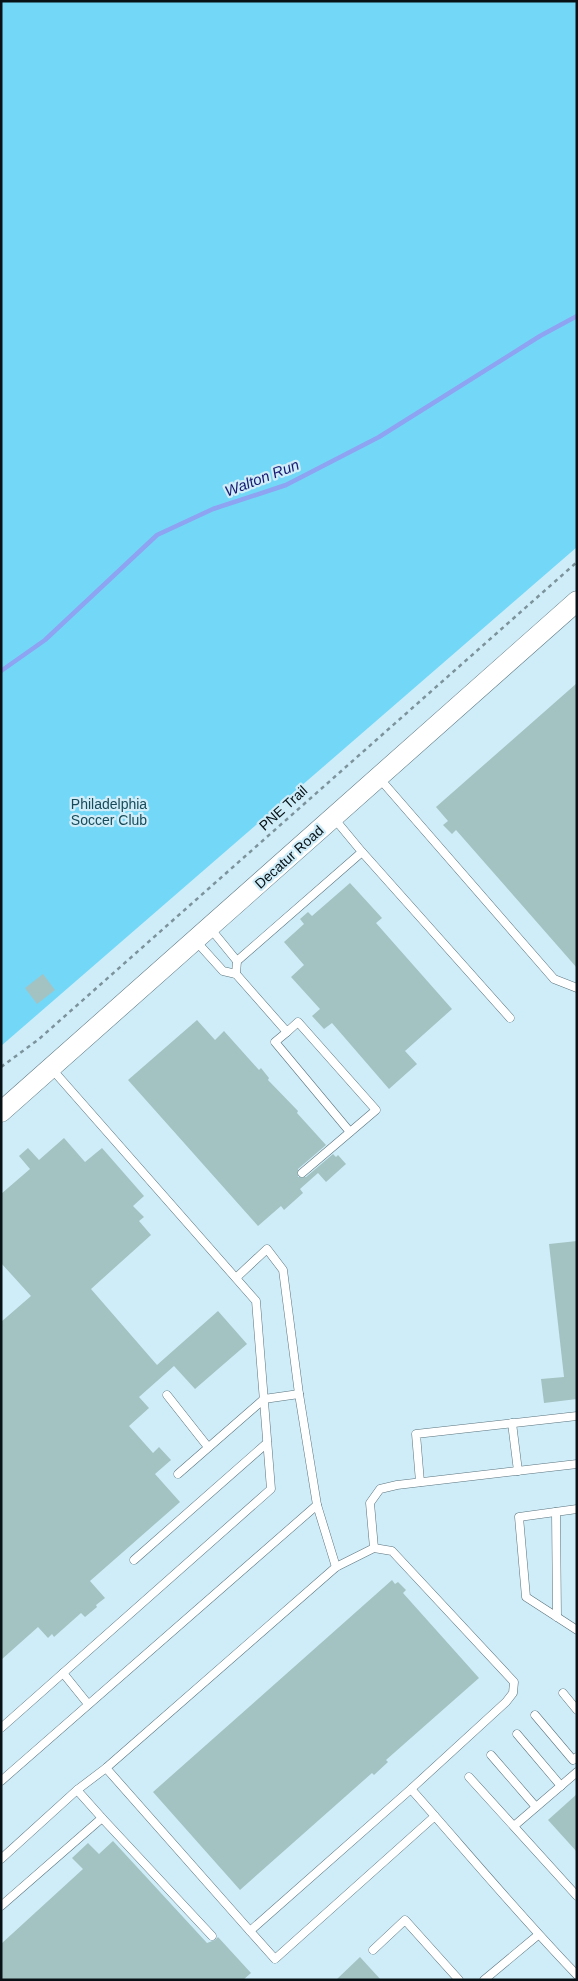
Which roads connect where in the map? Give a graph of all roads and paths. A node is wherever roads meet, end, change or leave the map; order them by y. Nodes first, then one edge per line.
1 (577, 562) edge
2 (577, 601) edge
3 (378, 777) junction
4 (333, 817) junction
5 (362, 852) junction
6 (210, 927) junction
7 (195, 940) junction
8 (237, 961) junction
9 (236, 974) junction
10 (577, 988) edge
11 (510, 1018) dead end
12 (286, 1032) junction
13 (1, 1067) edge
14 (50, 1068) junction
15 (1, 1112) edge
16 (350, 1132) junction
17 (302, 1173) dead end
18 (237, 1277) junction
19 (298, 1394) junction
20 (167, 1395) dead end
21 (264, 1399) junction
22 (577, 1416) edge
23 (512, 1423) junction
24 (267, 1443) junction
25 (208, 1447) junction
26 (577, 1464) edge
27 (518, 1470) junction
28 (178, 1474) dead end
29 (420, 1482) junction
30 (317, 1505) junction
31 (577, 1509) edge
32 (556, 1512) junction
33 (374, 1548) junction
34 (134, 1560) dead end
35 (336, 1567) junction
36 (557, 1617) junction
37 (577, 1630) edge
38 (63, 1673) junction
39 (562, 1693) dead end
40 (88, 1704) junction
41 (577, 1710) edge
42 (535, 1715) dead end
43 (1, 1728) edge
44 (517, 1734) dead end
45 (492, 1755) dead end
46 (577, 1757) edge
47 (106, 1768) junction
48 (577, 1772) edge
49 (469, 1777) dead end
50 (1, 1781) edge
51 (561, 1786) junction
52 (411, 1788) junction
53 (77, 1790) junction
54 (536, 1807) junction
55 (435, 1816) junction
56 (102, 1818) junction
57 (514, 1826) junction
58 (1, 1859) edge
59 (577, 1896) edge
60 (1, 1906) edge
61 (250, 1931) junction
62 (538, 1935) junction
63 (212, 1936) dead end
64 (373, 1950) dead end
65 (577, 1975) edge
66 (459, 1980) edge
67 (484, 1980) edge

1 - 13 path, PNE Trail
2 - 3 street, Decatur Road
3 - 4 street, Decatur Road
3 - 10 lane
4 - 5 lane
4 - 6 street, Decatur Road
5 - 8 lane
5 - 11 lane
6 - 7 street, Decatur Road
6 - 8 lane
7 - 9 lane
7 - 14 street, Decatur Road
8 - 9 lane
9 - 12 lane
12 - 16 lane
12 - 16 lane
14 - 15 street, Decatur Road
14 - 18 lane
16 - 17 lane
18 - 19 lane
18 - 21 lane
19 - 21 lane
19 - 30 lane
20 - 25 lane
21 - 24 lane
21 - 25 lane
22 - 23 lane
23 - 27 lane
23 - 29 lane
24 - 34 lane
24 - 38 lane
25 - 28 lane
26 - 27 lane
27 - 29 lane
29 - 33 lane
30 - 35 lane
30 - 40 lane
31 - 32 lane
32 - 36 lane
32 - 36 lane
33 - 35 lane
33 - 52 lane
35 - 47 lane
36 - 37 lane
38 - 40 lane
38 - 43 lane
39 - 41 lane
40 - 50 lane
42 - 46 lane
44 - 51 lane
45 - 54 lane
47 - 53 lane
47 - 61 lane
48 - 51 lane
49 - 57 lane
51 - 54 lane
52 - 55 lane
52 - 61 lane
53 - 56 lane
53 - 58 lane
54 - 57 lane
55 - 61 lane
55 - 62 lane
56 - 60 lane
56 - 63 lane
57 - 59 lane
62 - 65 lane
62 - 67 lane
64 - 66 lane

